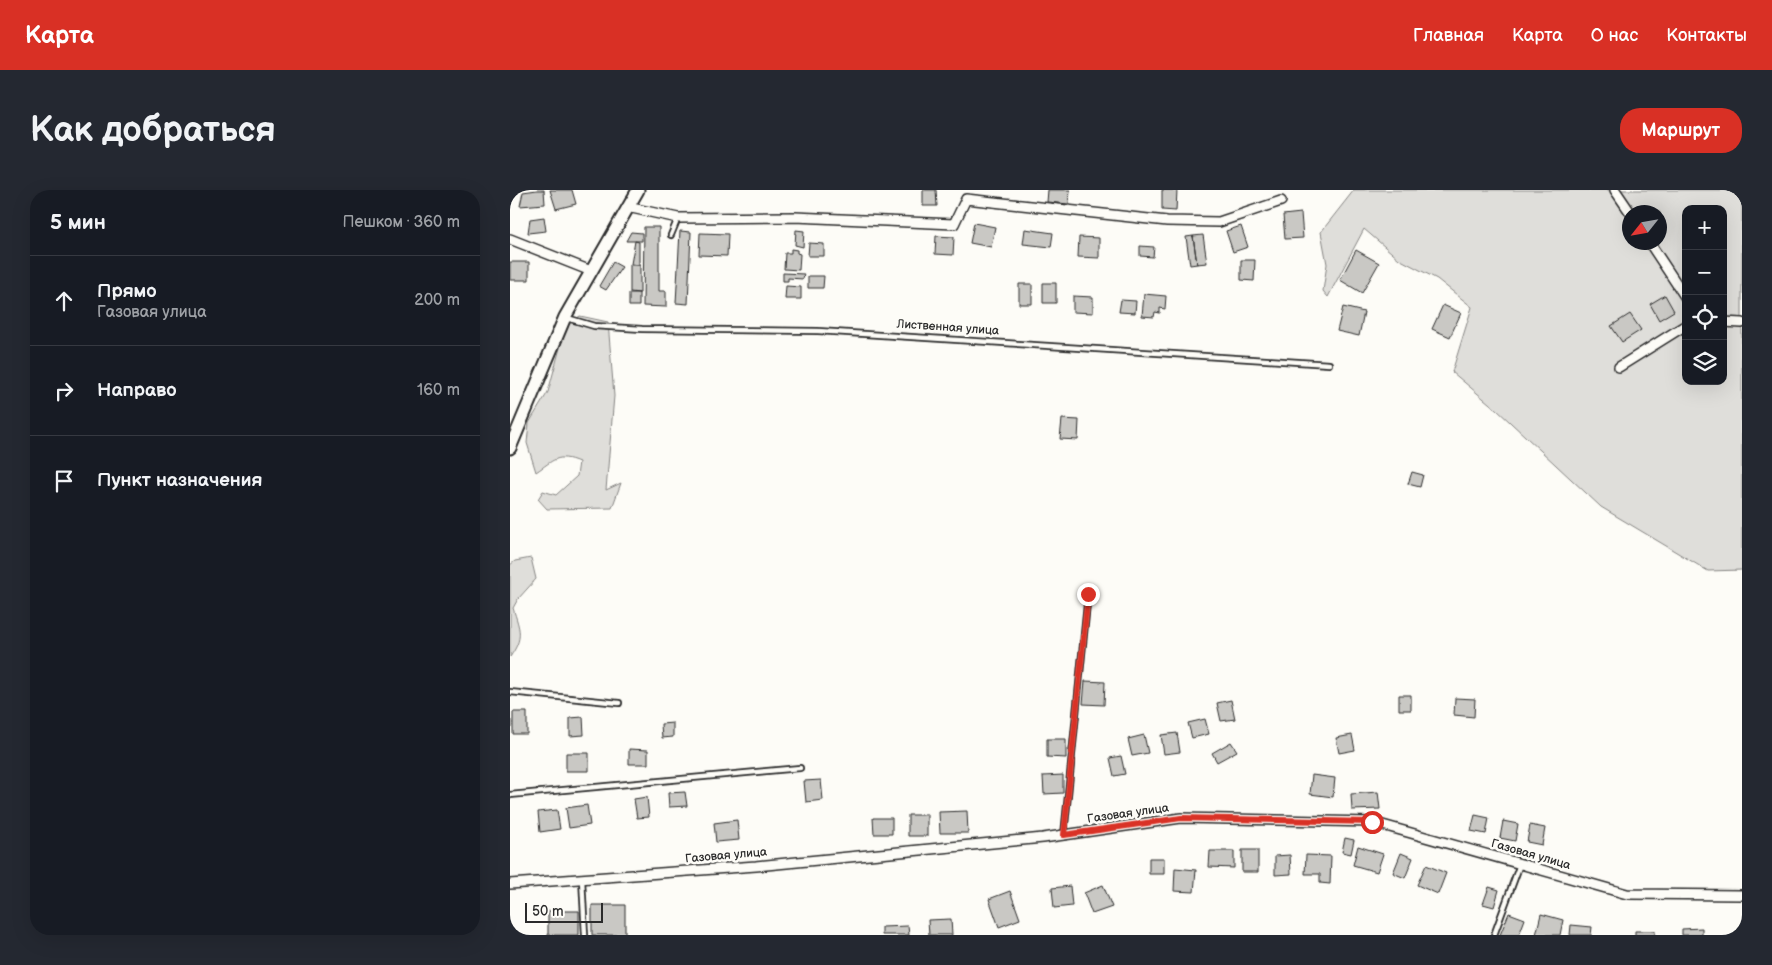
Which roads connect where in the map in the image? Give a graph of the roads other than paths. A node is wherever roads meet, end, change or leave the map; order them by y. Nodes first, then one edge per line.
1 (638, 190) edge
2 (1615, 190) edge
3 (1281, 200) dead end
4 (1625, 205) edge
5 (628, 207) junction
6 (678, 218) junction
7 (671, 235) dead end
8 (510, 239) edge
9 (1655, 250) edge
10 (591, 271) junction
11 (1684, 295) edge
12 (565, 317) junction
13 (1727, 322) edge
14 (1742, 324) edge
15 (1682, 328) edge
16 (1329, 364) dead end
17 (1619, 367) dead end
18 (510, 448) edge
19 (1088, 594) dead end
20 (510, 692) edge
21 (619, 703) dead end
22 (800, 768) dead end
23 (510, 795) edge
24 (1064, 835) junction
25 (1520, 864) junction
26 (582, 879) junction
27 (510, 884) edge
28 (1742, 895) edge
29 (585, 935) edge
30 (1494, 935) edge

1 - 5 street
2 - 4 street
3 - 6 street
5 - 6 street
5 - 10 street
6 - 7 lane
8 - 10 street
9 - 11 street
10 - 12 street
12 - 16 lane, Лиственная улица
12 - 18 street
13 - 14 street
15 - 17 street
19 - 24 lane
20 - 21 lane
22 - 23 lane
24 - 25 street, Газовая улица
24 - 26 street, Газовая улица
25 - 28 street, Газовая улица
25 - 30 lane
26 - 27 street, Газовая улица
26 - 29 lane

